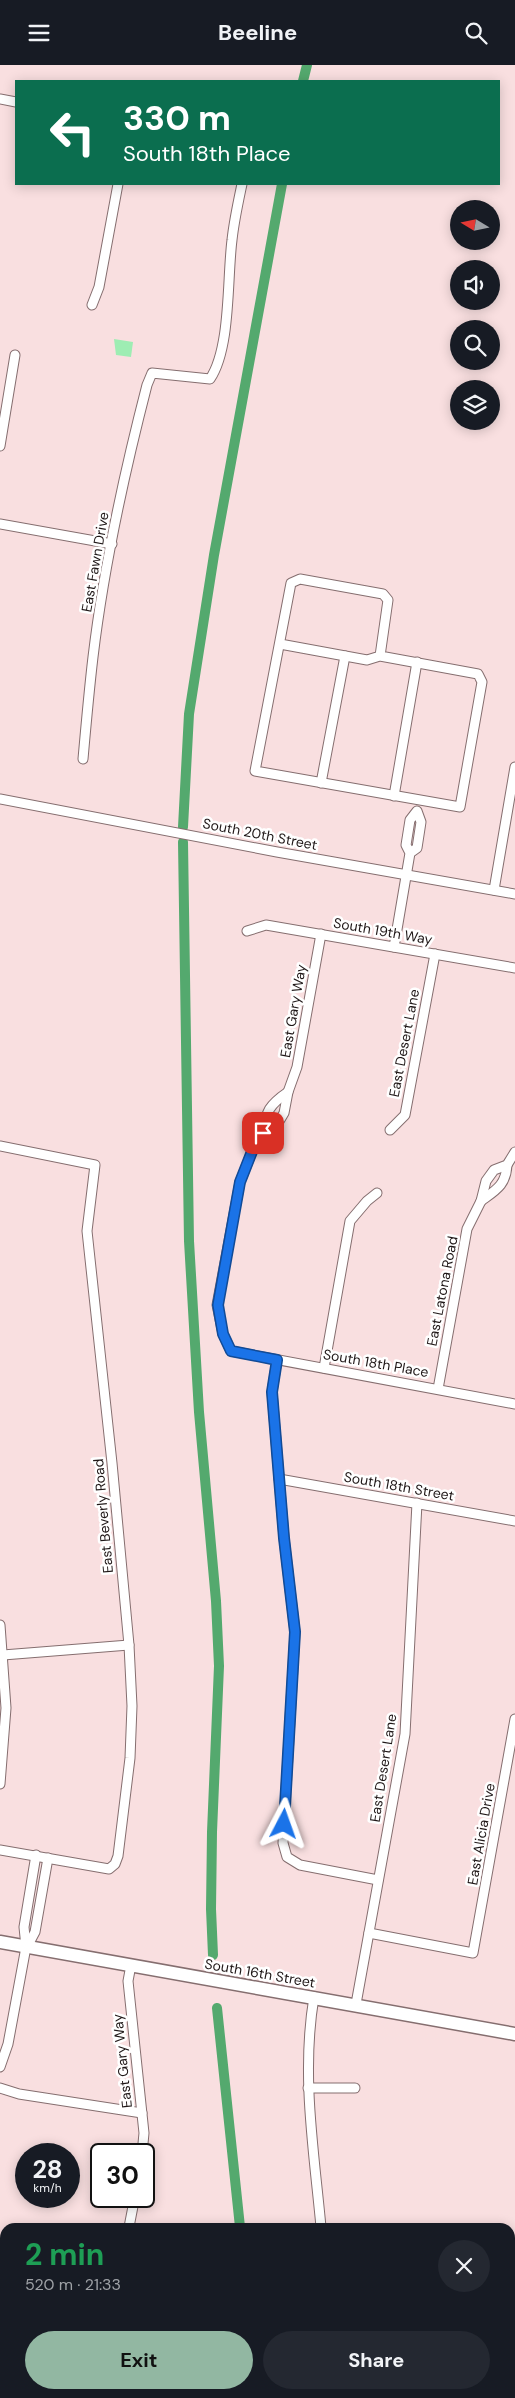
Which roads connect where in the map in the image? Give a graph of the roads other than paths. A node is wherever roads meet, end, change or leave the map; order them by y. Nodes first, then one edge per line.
1 (0, 99) edge
2 (15, 102) edge
3 (118, 185) edge
4 (242, 185) edge
5 (92, 305) dead end
6 (15, 355) dead end
7 (0, 446) edge
8 (0, 523) edge
9 (112, 544) junction
10 (280, 644) junction
11 (345, 656) junction
12 (380, 656) junction
13 (417, 662) junction
14 (83, 759) dead end
15 (515, 767) edge
16 (321, 783) junction
17 (394, 796) junction
18 (0, 799) edge
19 (419, 800) junction
20 (407, 875) junction
21 (494, 890) junction
22 (515, 894) edge
23 (247, 931) dead end
24 (321, 934) junction
25 (394, 947) junction
26 (435, 954) junction
27 (515, 968) edge
28 (288, 1092) junction
29 (390, 1130) dead end
30 (263, 1133) junction
31 (0, 1146) edge
32 (515, 1152) edge
33 (507, 1165) junction
34 (377, 1193) dead end
35 (481, 1201) junction
36 (231, 1351) joint
37 (277, 1360) junction
38 (324, 1368) junction
39 (438, 1389) junction
40 (515, 1403) edge
41 (279, 1479) junction
42 (417, 1503) junction
43 (515, 1521) edge
44 (0, 1625) edge
45 (129, 1645) junction
46 (3, 1655) junction
47 (515, 1719) edge
48 (514, 1736) edge
49 (0, 1784) edge
50 (0, 1849) edge
51 (36, 1855) junction
52 (48, 1858) junction
53 (378, 1880) junction
54 (369, 1933) junction
55 (0, 1942) edge
56 (26, 1947) junction
57 (130, 1965) junction
58 (314, 1997) junction
59 (356, 2004) junction
60 (515, 2034) edge
61 (0, 2067) edge
62 (308, 2087) junction
63 (0, 2088) edge
64 (355, 2088) dead end
65 (142, 2113) junction
66 (144, 2143) edge
67 (133, 2208) edge
68 (130, 2223) edge
69 (321, 2223) edge

1 - 2 street
3 - 5 street
4 - 9 street, East Fawn Drive
6 - 7 street
8 - 9 street
9 - 14 street, East Fawn Drive
10 - 11 street
10 - 12 street
10 - 16 street
11 - 12 street
11 - 16 street
12 - 13 street
13 - 17 street
13 - 19 street
15 - 21 street
16 - 17 street
17 - 19 street
18 - 20 street, South 20th Street
19 - 20 street
20 - 21 street, South 20th Street
20 - 25 street
21 - 22 street, South 20th Street
23 - 24 street, South 19th Way
24 - 25 street, South 19th Way
24 - 28 street, East Gary Way
25 - 26 street, South 19th Way
26 - 27 street, South 19th Way
26 - 29 street, East Desert Lane
28 - 30 street, East Gary Way
28 - 30 street, East Gary Way
30 - 36 street, East Gary Way
31 - 45 street, East Beverly Road
32 - 33 street, East Latona Road
33 - 35 street, East Latona Road
33 - 35 street, East Latona Road
34 - 38 street
35 - 39 street, East Latona Road
36 - 37 street, South 18th Place
37 - 38 street, South 18th Place
37 - 41 street
38 - 39 street, South 18th Place
39 - 40 street, South 18th Place
41 - 42 street, South 18th Street
41 - 53 street
42 - 43 street, South 18th Street
42 - 53 street, East Desert Lane
44 - 46 street
45 - 46 street
45 - 52 street, East Beverly Road
46 - 49 street
47 - 48 street, East Alicia Drive
48 - 54 street, East Alicia Drive
50 - 51 street
51 - 52 street
51 - 56 street
52 - 56 street
53 - 54 street, East Desert Lane
54 - 59 street, East Desert Lane
55 - 56 main road, South 16th Street
56 - 57 main road, South 16th Street
56 - 61 street
57 - 58 main road, South 16th Street
57 - 65 street, East Gary Way
58 - 59 main road, South 16th Street
58 - 62 street
59 - 60 main road, South 16th Street
62 - 64 street
62 - 69 street
63 - 65 street
65 - 66 street, East Gary Way
67 - 68 street

